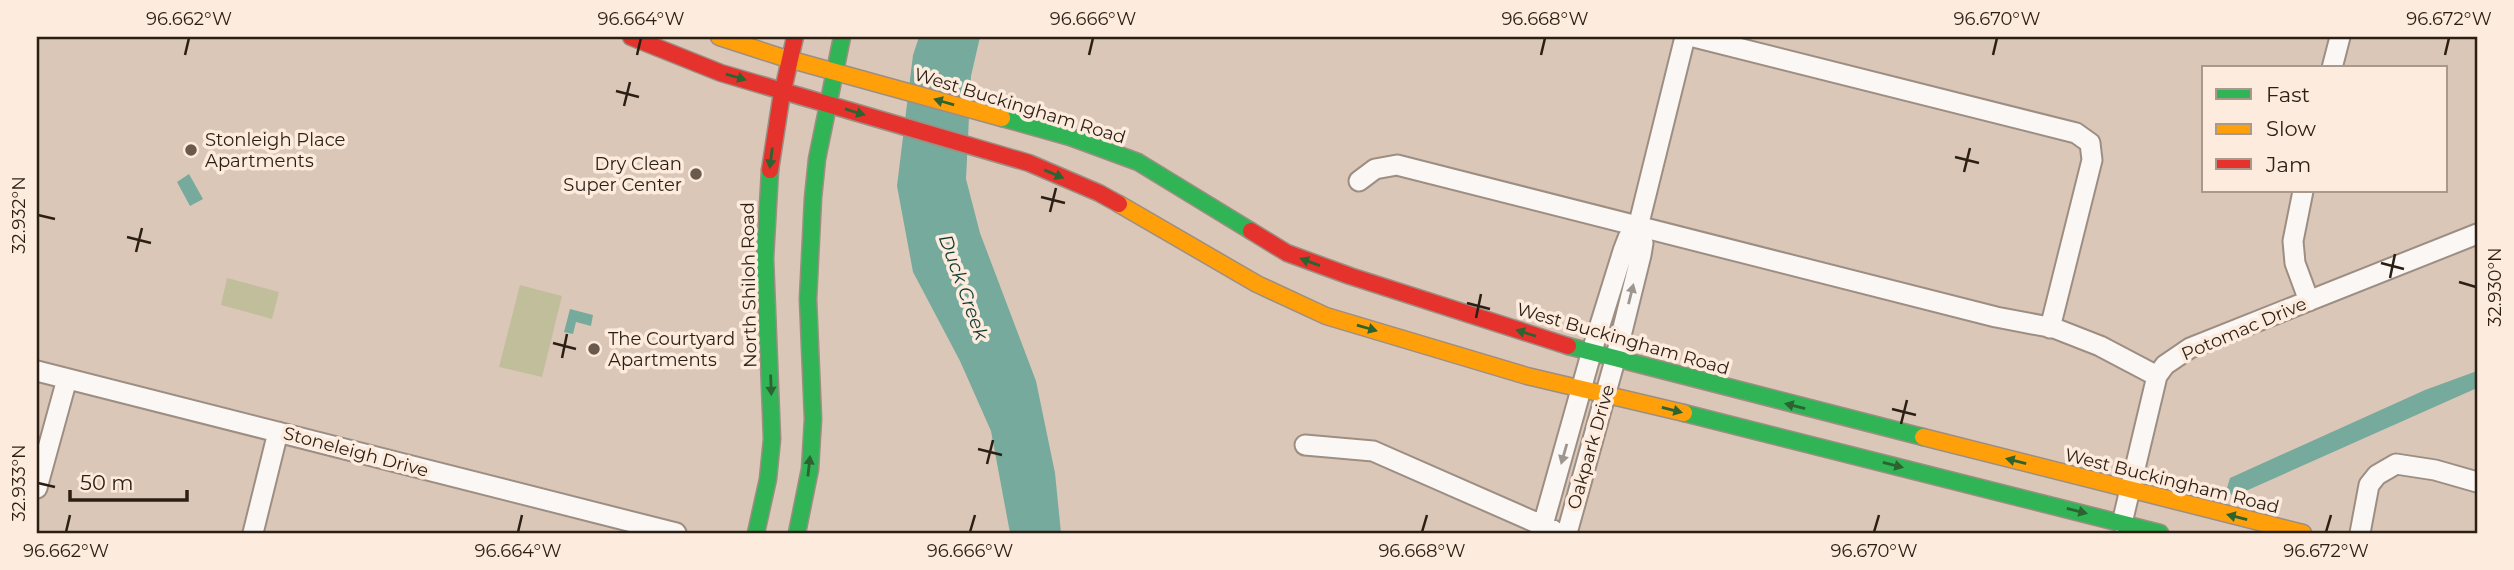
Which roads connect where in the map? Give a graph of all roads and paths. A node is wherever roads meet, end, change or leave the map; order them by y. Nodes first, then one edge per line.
1 (631, 37) edge
2 (719, 37) edge
3 (795, 37) edge
4 (842, 37) edge
5 (1685, 37) edge
6 (1694, 37) edge
7 (2340, 37) edge
8 (789, 59) junction
9 (2333, 66) edge
10 (835, 72) junction
11 (782, 91) junction
12 (828, 103) junction
13 (1359, 181) dead end
14 (2302, 192) edge
15 (1638, 227) junction
16 (2477, 234) edge
17 (2309, 301) junction
18 (2050, 328) junction
19 (1591, 354) junction
20 (1615, 360) junction
21 (37, 371) edge
22 (2157, 376) junction
23 (67, 379) junction
24 (1583, 388) junction
25 (1606, 394) junction
26 (278, 432) junction
27 (1305, 445) dead end
28 (2477, 482) edge
29 (37, 488) edge
30 (2130, 490) junction
31 (2122, 523) junction
32 (1551, 529) edge
33 (253, 533) edge
34 (676, 533) edge
35 (756, 533) edge
36 (797, 533) edge
37 (1567, 533) edge
38 (2160, 533) edge
39 (2303, 533) edge
40 (2360, 533) edge

1 -> 11 main road
2 - 8 main road, West Buckingham Road
3 - 8 main road, North Shiloh Road
4 - 10 main road
5 - 15 street
6 - 18 street
7 - 9 street
8 - 10 main road, West Buckingham Road
8 - 11 main road, North Shiloh Road
10 - 12 main road
19 -> 10 main road, West Buckingham Road
11 - 12 main road
11 -> 35 main road, North Shiloh Road
12 -> 24 main road
36 -> 12 main road
13 - 15 street
14 - 17 street
15 - 18 street
15 - 19 street, Oakpark Drive
20 -> 15 street, Oakpark Drive
16 - 17 street, Potomac Drive
17 - 22 street, Potomac Drive
18 - 22 street
19 - 20 main road, West Buckingham Road
19 - 24 street, Oakpark Drive
20 - 25 street, Oakpark Drive
30 -> 20 main road, West Buckingham Road
21 - 23 street, Stoneleigh Drive
22 - 30 street
23 - 26 street, Stoneleigh Drive
23 - 29 street
24 - 25 main road
24 -> 32 street, Oakpark Drive
25 -> 31 main road
25 - 37 street, Oakpark Drive
26 - 33 street
26 - 34 street, Stoneleigh Drive
27 - 32 street
28 - 40 street
30 - 31 street
39 -> 30 main road, West Buckingham Road
31 - 38 main road

